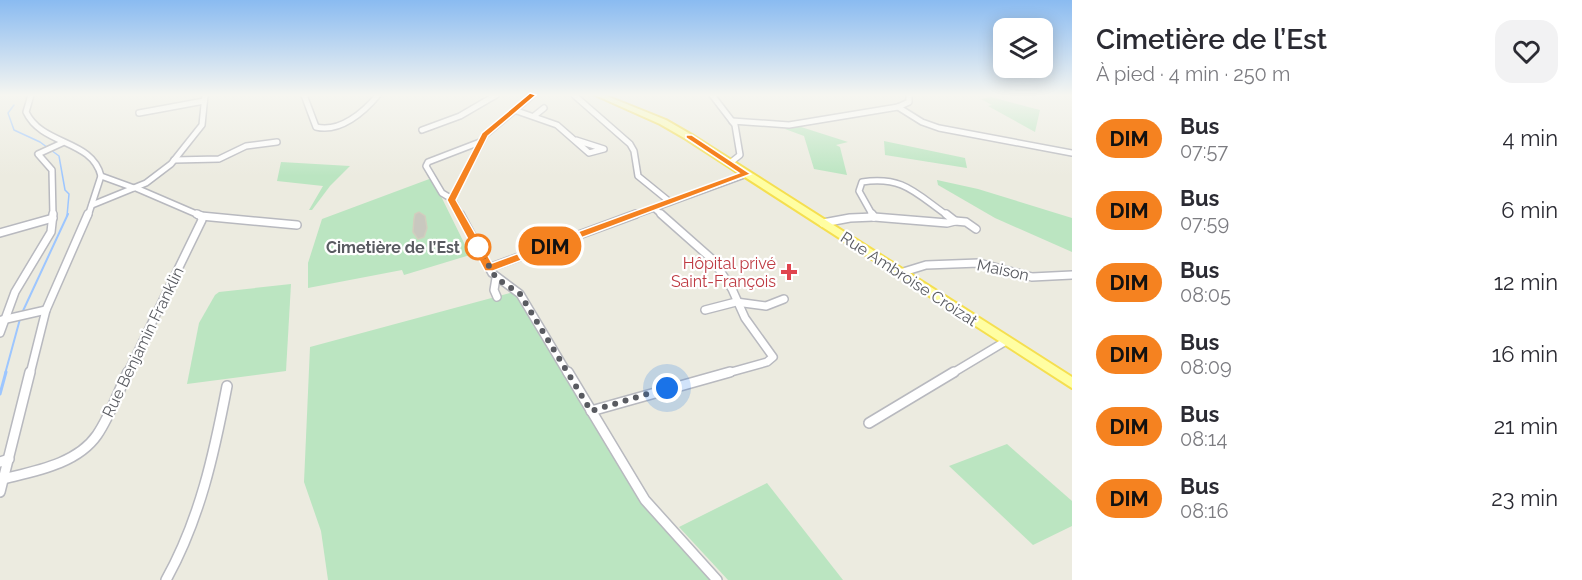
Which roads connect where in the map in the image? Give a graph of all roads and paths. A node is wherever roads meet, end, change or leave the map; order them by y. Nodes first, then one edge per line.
1 (30, 122) edge
2 (202, 122) edge
3 (315, 122) edge
4 (341, 122) edge
5 (444, 122) edge
6 (500, 122) edge
7 (550, 122) edge
8 (606, 122) edge
9 (663, 122) edge
10 (732, 122) edge
11 (747, 122) edge
12 (807, 122) edge
13 (922, 122) edge
14 (422, 130) dead end
15 (576, 140) junction
16 (62, 142) junction
17 (277, 142) dead end
18 (480, 142) junction
19 (1072, 153) edge
20 (174, 160) junction
21 (730, 163) junction
22 (747, 174) junction
23 (101, 176) junction
24 (135, 188) junction
25 (452, 200) junction
26 (670, 202) junction
27 (92, 206) junction
28 (654, 207) junction
29 (201, 216) junction
30 (53, 218) junction
31 (874, 218) junction
32 (955, 221) junction
33 (823, 223) junction
34 (297, 225) dead end
35 (976, 229) dead end
36 (0, 233) edge
37 (489, 268) junction
38 (900, 273) junction
39 (1072, 275) edge
40 (496, 278) junction
41 (497, 297) dead end
42 (784, 299) dead end
43 (736, 302) junction
44 (46, 310) junction
45 (705, 310) dead end
46 (2, 320) edge
47 (0, 333) edge
48 (1006, 341) junction
49 (1072, 383) edge
50 (227, 386) dead end
51 (591, 411) junction
52 (869, 423) dead end
53 (5, 461) edge
54 (3, 479) junction
55 (0, 492) edge
56 (166, 580) edge
57 (717, 580) edge

1 - 16 street
2 - 20 street
3 - 4 street
5 - 14 street
6 - 18 street
7 - 15 street
8 - 26 street
9 - 21 main road, Rue Ambroise Croizat
10 - 21 street
11 - 12 street
13 - 19 street
15 - 15 street
16 - 23 street
16 - 30 street
17 - 20 street
18 - 25 street
18 - 25 street
20 - 24 street
21 - 22 main road, Rue Ambroise Croizat
22 - 26 street
22 - 33 main road, Rue Ambroise Croizat
23 - 24 street
23 - 27 street
24 - 27 street
24 - 29 street
25 - 37 street
26 - 28 street
27 - 44 street
28 - 37 street
28 - 43 street
29 - 34 street
29 - 54 street, Rue Benjamin Franklin
30 - 36 street
30 - 46 street
31 - 32 street
31 - 32 street
31 - 33 street
32 - 35 street
33 - 38 main road, Rue Ambroise Croizat
37 - 40 street
38 - 39 street, Maison
38 - 48 main road, Rue Ambroise Croizat
40 - 41 street
40 - 51 street
42 - 43 street
43 - 45 street
43 - 51 street
44 - 46 street
44 - 53 street
46 - 47 street
48 - 49 main road, Rue Ambroise Croizat
48 - 52 street
50 - 56 street
51 - 57 street
53 - 54 street
54 - 55 street

